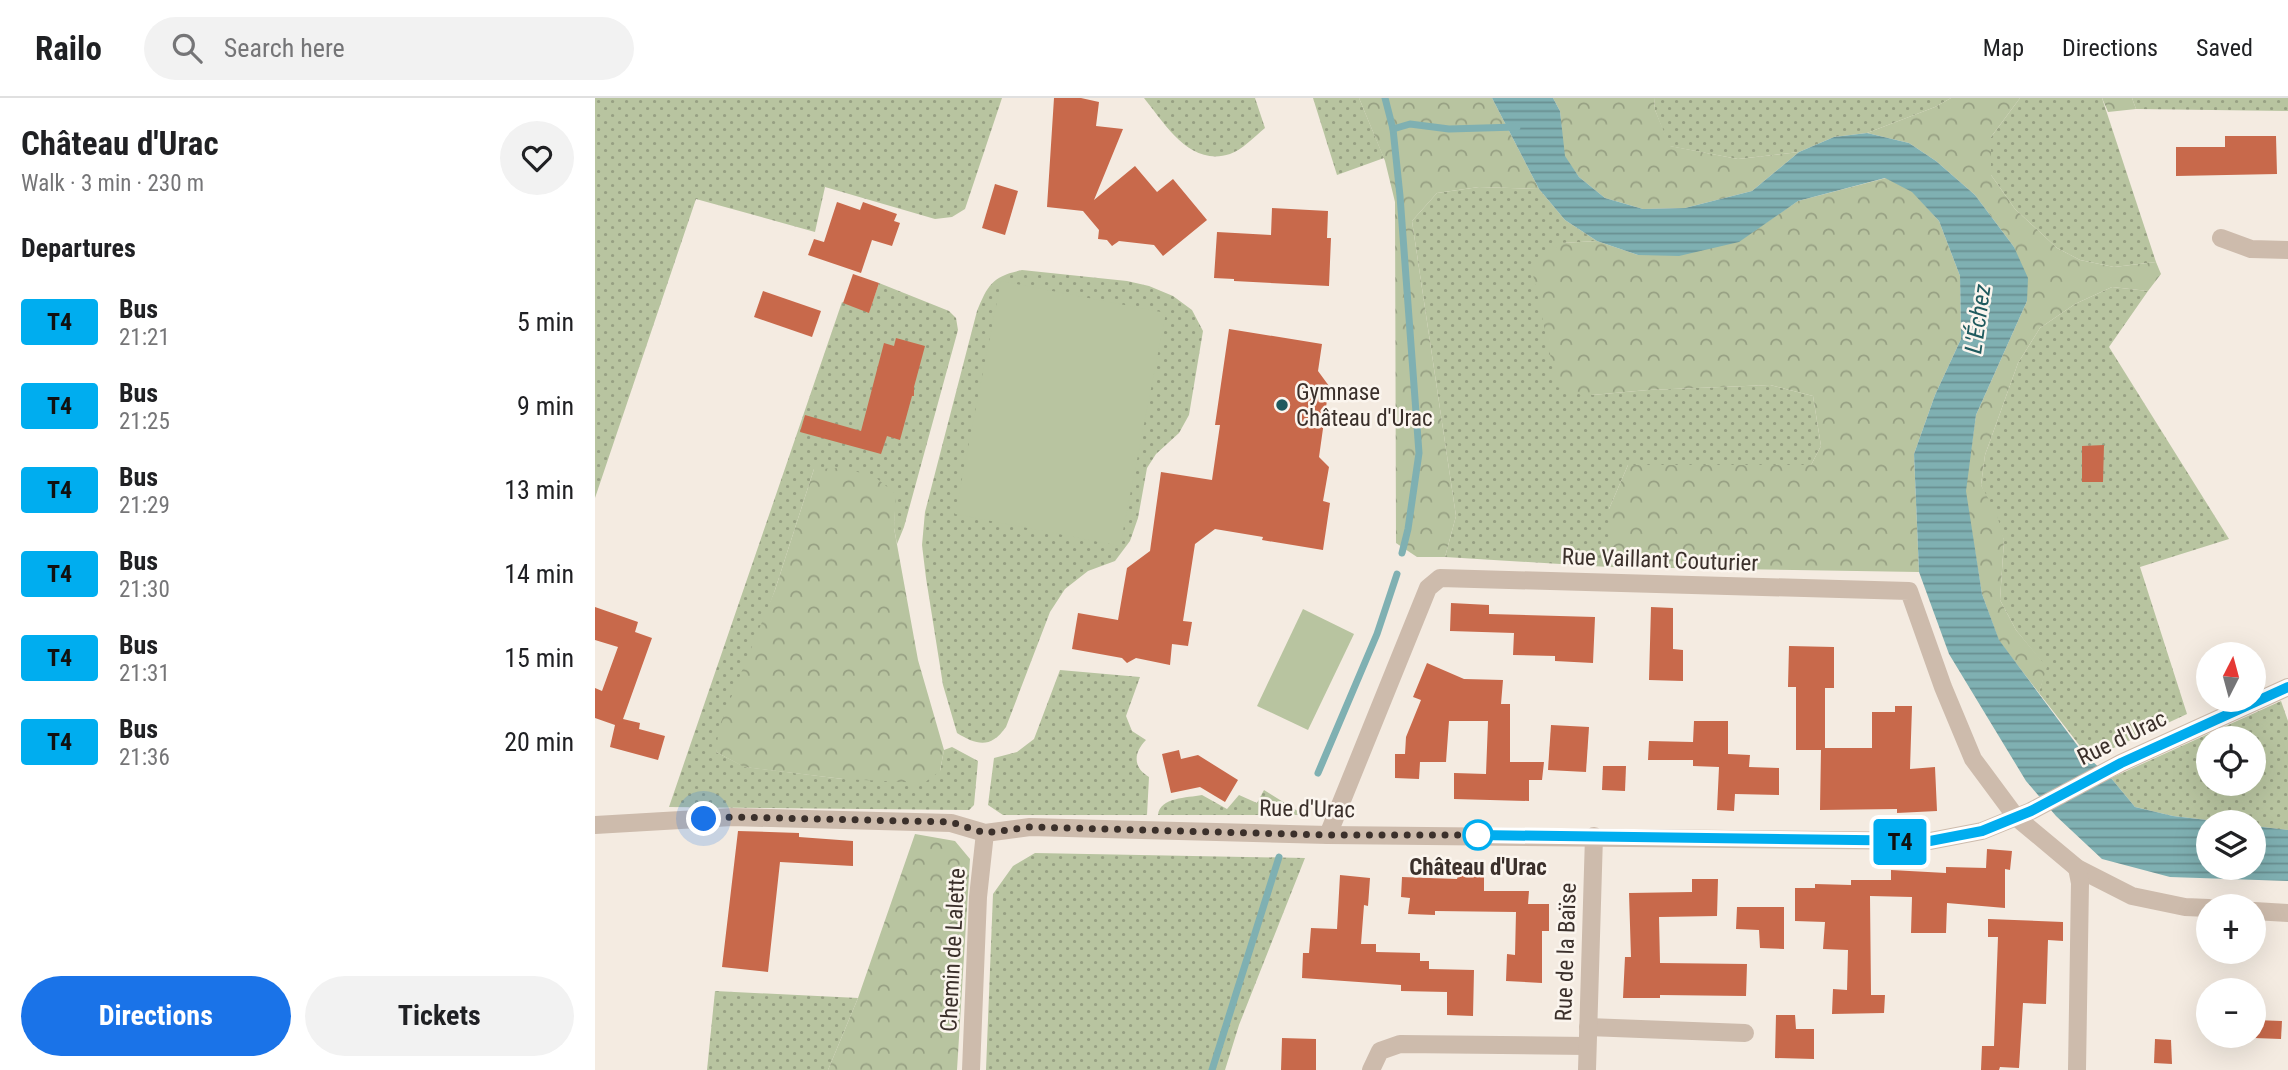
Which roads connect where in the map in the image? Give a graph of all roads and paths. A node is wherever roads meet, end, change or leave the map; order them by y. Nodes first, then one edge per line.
1 (2221, 238) dead end
2 (2288, 250) edge
3 (2288, 687) edge
4 (2023, 814) junction
5 (595, 825) edge
6 (985, 833) junction
7 (1328, 835) junction
8 (1594, 836) junction
9 (2077, 868) junction
10 (2196, 907) edge
11 (2266, 912) edge
12 (2288, 913) edge
13 (1588, 1027) junction
14 (1745, 1033) dead end
15 (1587, 1046) junction
16 (971, 1070) edge
17 (1371, 1070) edge
18 (1587, 1070) edge
19 (2077, 1070) edge

1 - 2 street
3 - 4 street, Rue d'Urac
4 - 7 street, Rue Vaillant Couturier
4 - 8 street, Rue d'Urac
4 - 9 street
5 - 6 street, Rue d'Urac
6 - 7 street, Rue d'Urac
6 - 16 street, Chemin de Lalette
7 - 8 street, Rue d'Urac
8 - 13 street, Rue de la Baïse
9 - 10 street
9 - 19 street
11 - 12 street
13 - 14 street
13 - 15 street, Rue de la Baïse
15 - 17 street
15 - 18 street, Rue de la Baïse

